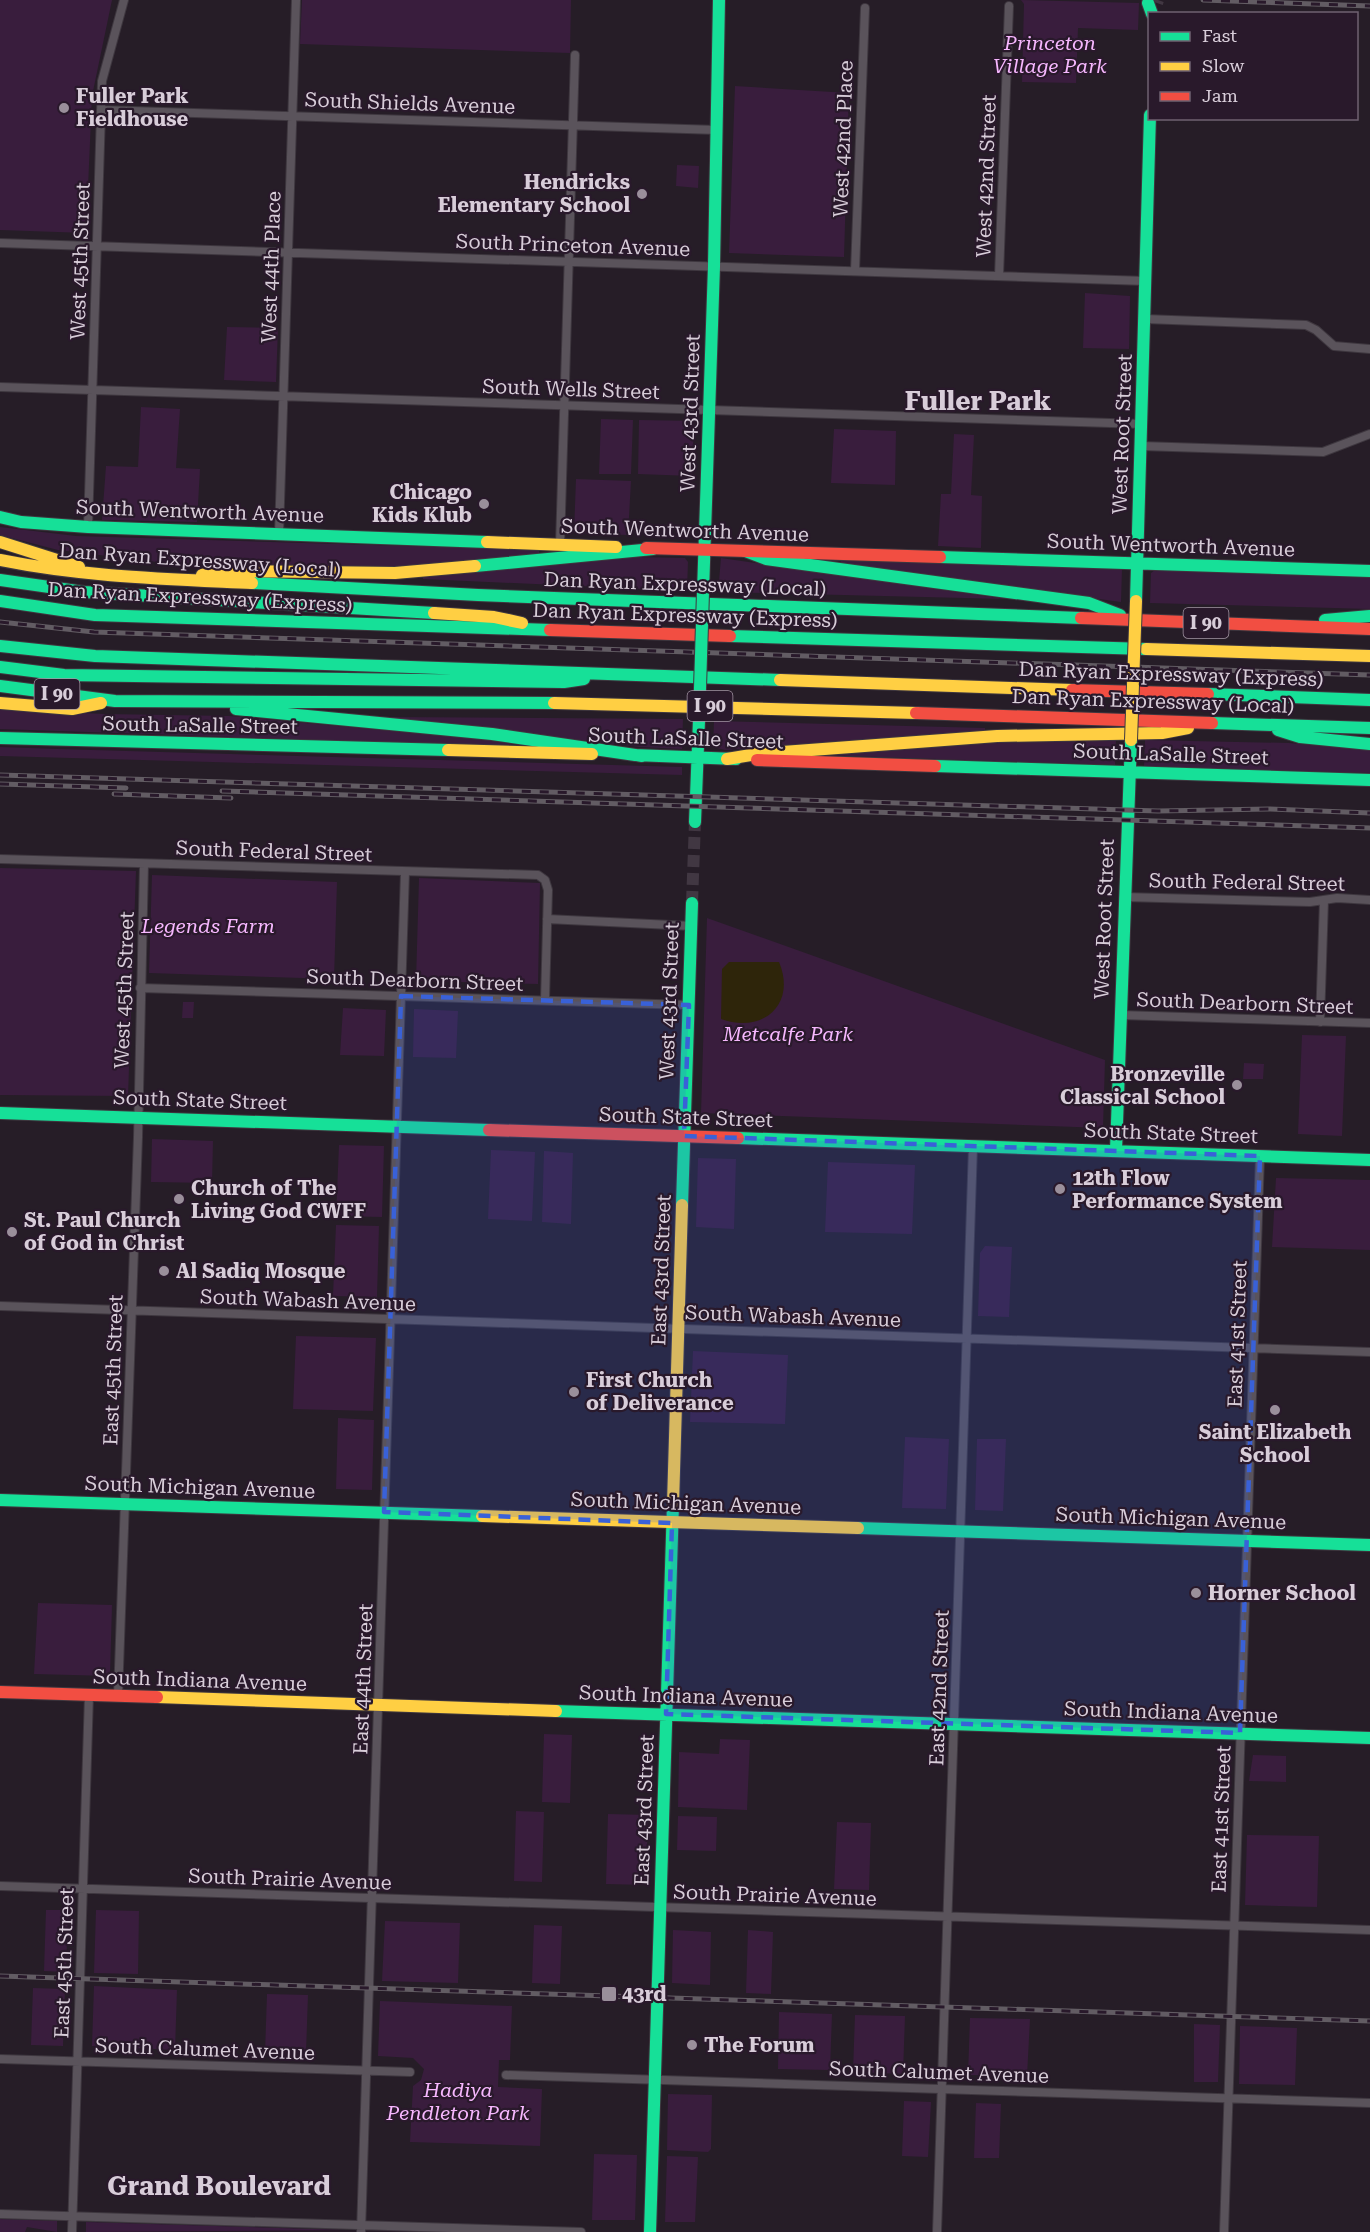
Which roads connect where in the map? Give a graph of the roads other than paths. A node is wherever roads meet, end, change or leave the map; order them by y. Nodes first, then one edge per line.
1 (124, 0) edge
2 (296, 0) edge
3 (721, 2) edge
4 (1009, 6) dead end
5 (865, 8) dead end
6 (575, 55) dead end
7 (101, 110) junction
8 (292, 115) junction
9 (1149, 120) edge
10 (572, 125) junction
11 (717, 130) junction
12 (0, 243) edge
13 (97, 246) junction
14 (288, 252) junction
15 (569, 261) junction
16 (714, 266) junction
17 (855, 271) junction
18 (999, 276) junction
19 (1146, 281) junction
20 (1145, 320) junction
21 (1370, 349) edge
22 (0, 387) edge
23 (92, 390) junction
24 (283, 396) junction
25 (565, 405) junction
26 (709, 410) junction
27 (1142, 424) junction
28 (1370, 435) edge
29 (1141, 446) junction
30 (0, 517) edge
31 (88, 527) junction
32 (279, 534) junction
33 (0, 542) edge
34 (560, 545) junction
35 (653, 549) junction
36 (704, 549) junction
37 (745, 551) junction
38 (0, 560) edge
39 (1138, 563) junction
40 (1370, 571) edge
41 (107, 576) junction
42 (0, 580) edge
43 (176, 580) junction
44 (0, 601) edge
45 (1370, 616) edge
46 (1131, 620) junction
47 (1281, 626) junction
48 (1370, 629) edge
49 (557, 631) junction
50 (0, 646) edge
51 (1370, 656) edge
52 (0, 667) edge
53 (619, 674) junction
54 (0, 686) edge
55 (1370, 700) edge
56 (115, 701) junction
57 (0, 703) edge
58 (207, 703) junction
59 (1214, 723) junction
60 (1258, 724) junction
61 (1370, 728) edge
62 (0, 738) edge
63 (1370, 744) edge
64 (642, 756) junction
65 (697, 758) junction
66 (727, 759) junction
67 (1130, 773) junction
68 (1370, 780) edge
69 (695, 822) tunnel mouth
70 (0, 859) edge
71 (144, 864) junction
72 (405, 872) junction
73 (1124, 897) junction
74 (1324, 900) junction
75 (1370, 900) edge
76 (692, 903) tunnel mouth
77 (547, 919) junction
78 (692, 926) junction
79 (140, 988) junction
80 (401, 996) junction
81 (545, 1000) junction
82 (689, 1005) junction
83 (1120, 1015) junction
84 (1320, 1022) junction
85 (1370, 1023) edge
86 (0, 1113) edge
87 (138, 1118) junction
88 (397, 1126) junction
89 (684, 1136) junction
90 (973, 1146) junction
91 (1116, 1150) junction
92 (1260, 1156) junction
93 (1370, 1160) edge
94 (0, 1306) edge
95 (132, 1311) junction
96 (391, 1319) junction
97 (678, 1329) junction
98 (967, 1338) junction
99 (1253, 1348) junction
100 (1370, 1352) edge
101 (0, 1500) edge
102 (125, 1504) junction
103 (384, 1512) junction
104 (672, 1523) junction
105 (960, 1532) junction
106 (1246, 1540) junction
107 (1370, 1545) edge
108 (0, 1692) edge
109 (89, 1695) junction
110 (118, 1696) junction
111 (378, 1705) junction
112 (666, 1714) junction
113 (954, 1724) junction
114 (1240, 1733) junction
115 (1370, 1738) edge
116 (0, 1886) edge
117 (83, 1889) junction
118 (372, 1898) junction
119 (660, 1908) junction
120 (948, 1917) junction
121 (1234, 1926) junction
122 (1370, 1930) edge
123 (0, 2059) edge
124 (78, 2062) junction
125 (367, 2069) junction
126 (410, 2072) dead end
127 (506, 2075) dead end
128 (655, 2080) junction
129 (943, 2089) junction
130 (1228, 2098) junction
131 (1370, 2103) edge
132 (0, 2214) edge
133 (73, 2216) junction
134 (362, 2229) edge
135 (72, 2232) edge
136 (580, 2232) edge
137 (650, 2232) edge
138 (937, 2232) edge
139 (1224, 2232) edge

1 - 7 street, West 45th Street
2 - 8 street, West 44th Place
3 - 11 main road, West 43rd Street
4 - 18 street, West 42nd Street
5 - 17 street, West 42nd Place
6 - 10 street
7 - 8 street, South Shields Avenue
7 - 13 street, West 45th Street
8 - 10 street, South Shields Avenue
8 - 14 street, West 44th Place
9 - 19 main road, West Root Street
10 - 11 street, South Shields Avenue
10 - 15 street
11 - 16 main road, West 43rd Street
12 - 13 street, South Princeton Avenue
13 - 14 street, South Princeton Avenue
13 - 23 street, West 45th Street
14 - 15 street, South Princeton Avenue
14 - 24 street, West 44th Place
15 - 16 street, South Princeton Avenue
15 - 25 street
16 - 17 street, South Princeton Avenue
16 - 26 main road, West 43rd Street
17 - 18 street, South Princeton Avenue
18 - 19 street, South Princeton Avenue
19 - 20 main road, West Root Street
20 - 21 street
20 - 27 main road, West Root Street
22 - 23 street, South Wells Street
23 - 24 street, South Wells Street
23 - 31 street, West 45th Street
24 - 25 street, South Wells Street
24 - 32 street, West 44th Place
25 - 26 street, South Wells Street
25 - 34 street
26 - 27 street, South Wells Street
26 - 36 main road, West 43rd Street
27 - 29 main road, West Root Street
28 - 29 street
29 - 39 main road, West Root Street
30 - 31 main road, South Wentworth Avenue
31 - 32 main road, South Wentworth Avenue
32 - 34 main road, South Wentworth Avenue
33 - 41 main road
34 - 35 main road, South Wentworth Avenue
35 - 36 main road, South Wentworth Avenue
35 - 43 main road
36 - 37 main road, South Wentworth Avenue
36 - 65 main road, West 43rd Street, bridge
37 - 39 main road, South Wentworth Avenue
37 - 46 main road
38 - 41 main road, Dan Ryan Expressway (Local) / I 90
39 - 40 main road, South Wentworth Avenue
39 - 67 main road, West Root Street, bridge
41 - 43 main road, Dan Ryan Expressway (Local) / I 90
42 - 49 main road
43 - 46 main road, Dan Ryan Expressway (Local) / I 90
44 - 49 main road, Dan Ryan Expressway (Express) / I 90
45 - 47 main road
46 - 47 main road, Dan Ryan Expressway (Local) / I 90
47 - 48 main road, Dan Ryan Expressway (Local) / I 90
49 - 51 main road, Dan Ryan Expressway (Express) / I 90
50 - 53 main road, Dan Ryan Expressway (Express) / I 90
52 - 53 main road
53 - 55 main road, Dan Ryan Expressway (Express) / I 90
54 - 56 main road, Dan Ryan Expressway (Local) / I 90
56 - 57 main road
56 - 58 main road, Dan Ryan Expressway (Local) / I 90
58 - 59 main road, Dan Ryan Expressway (Local) / I 90
58 - 64 main road
59 - 60 main road, Dan Ryan Expressway (Local) / I 90
59 - 66 main road
60 - 61 main road, Dan Ryan Expressway (Local) / I 90
60 - 63 main road
62 - 64 main road, South LaSalle Street
64 - 65 main road, South LaSalle Street
65 - 66 main road, South LaSalle Street
65 - 69 main road, West 43rd Street
66 - 67 main road, South LaSalle Street
67 - 68 main road, South LaSalle Street
67 - 73 main road, West Root Street
70 - 71 street, South Federal Street
71 - 72 street, South Federal Street
71 - 79 street, West 45th Street
72 - 77 street, South Federal Street
72 - 80 street, East 44th Street
73 - 74 street, South Federal Street
73 - 83 main road, West Root Street
74 - 75 street, South Federal Street
74 - 84 street
76 - 78 main road, West 43rd Street
77 - 78 street
77 - 81 street
78 - 82 main road, West 43rd Street
79 - 80 street, South Dearborn Street
79 - 87 street, West 45th Street
80 - 81 street, South Dearborn Street
80 - 88 street, East 44th Street
81 - 82 street, South Dearborn Street
82 - 89 main road, West 43rd Street
83 - 84 street, South Dearborn Street
83 - 91 main road, West Root Street
84 - 85 street, South Dearborn Street
86 - 87 main road, South State Street
87 - 88 main road, South State Street
87 - 95 street, East 45th Street
88 - 89 main road, South State Street
88 - 96 street, East 44th Street
89 - 90 main road, South State Street
89 - 97 main road, East 43rd Street
90 - 91 main road, South State Street
90 - 98 street, East 42nd Street
91 - 92 main road, South State Street
92 - 93 main road, South State Street
92 - 99 street, East 41st Street
94 - 95 street, South Wabash Avenue
95 - 96 street, South Wabash Avenue
95 - 102 street, East 45th Street
96 - 97 street, South Wabash Avenue
96 - 103 street, East 44th Street
97 - 98 street, South Wabash Avenue
97 - 104 main road, East 43rd Street
98 - 99 street, South Wabash Avenue
98 - 105 street, East 42nd Street
99 - 100 street, South Wabash Avenue
99 - 106 street, East 41st Street
101 - 102 main road, South Michigan Avenue
102 - 103 main road, South Michigan Avenue
102 - 110 street, East 45th Street
103 - 104 main road, South Michigan Avenue
103 - 111 street, East 44th Street
104 - 105 main road, South Michigan Avenue
104 - 112 main road, East 43rd Street
105 - 106 main road, South Michigan Avenue
105 - 113 street, East 42nd Street
106 - 107 main road, South Michigan Avenue
106 - 114 street, East 41st Street
108 - 109 main road, South Indiana Avenue
109 - 110 main road, South Indiana Avenue
109 - 117 street, East 45th Street
110 - 111 main road, South Indiana Avenue
111 - 112 main road, South Indiana Avenue
111 - 118 street, East 44th Street
112 - 113 main road, South Indiana Avenue
112 - 119 main road, East 43rd Street
113 - 114 main road, South Indiana Avenue
113 - 120 street, East 42nd Street
114 - 115 main road, South Indiana Avenue
114 - 121 street, East 41st Street
116 - 117 street, South Prairie Avenue
117 - 118 street, South Prairie Avenue
117 - 124 street, East 45th Street
118 - 119 street, South Prairie Avenue
118 - 125 street, East 44th Street
119 - 120 street, South Prairie Avenue
119 - 128 main road, East 43rd Street
120 - 121 street, South Prairie Avenue
120 - 129 street, East 42nd Street
121 - 122 street, South Prairie Avenue
121 - 130 street, East 41st Street
123 - 124 street, South Calumet Avenue
124 - 125 street, South Calumet Avenue
124 - 133 street, East 45th Street
125 - 126 street, South Calumet Avenue
125 - 134 street, East 44th Street
127 - 128 street, South Calumet Avenue
128 - 129 street, South Calumet Avenue
128 - 137 main road, East 43rd Street
129 - 130 street, South Calumet Avenue
129 - 138 street, East 42nd Street
130 - 131 street, South Calumet Avenue
130 - 139 street, East 41st Street
132 - 133 street
133 - 134 street
133 - 135 street, East 45th Street
134 - 136 street

